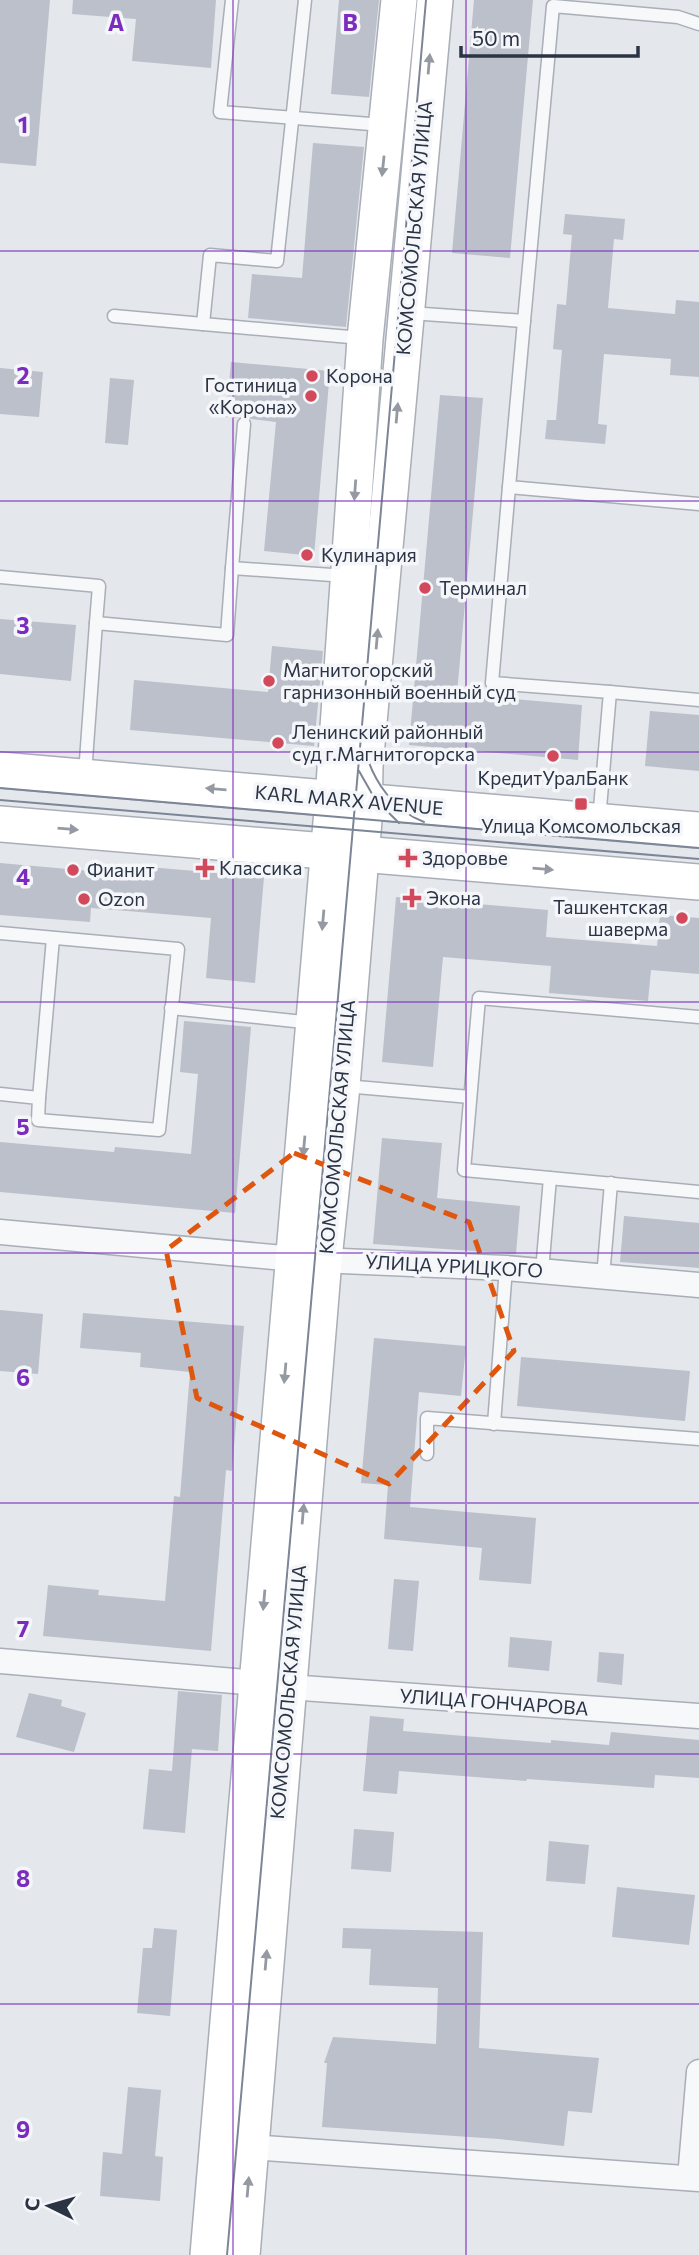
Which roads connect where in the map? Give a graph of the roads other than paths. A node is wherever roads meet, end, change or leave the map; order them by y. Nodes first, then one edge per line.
1 (232, 0) edge
2 (305, 0) edge
3 (398, 0) edge
4 (435, 0) edge
5 (699, 24) edge
6 (292, 117) junction
7 (387, 125) junction
8 (406, 313) junction
9 (114, 316) dead end
10 (524, 321) junction
11 (204, 324) junction
12 (365, 339) junction
13 (244, 425) dead end
14 (509, 487) junction
15 (699, 504) edge
16 (232, 568) junction
17 (349, 577) junction
18 (0, 578) edge
19 (96, 623) junction
20 (610, 692) junction
21 (699, 700) edge
22 (0, 770) edge
23 (85, 778) junction
24 (349, 800) junction
25 (599, 821) junction
26 (0, 824) edge
27 (699, 830) edge
28 (345, 853) junction
29 (699, 882) edge
30 (0, 933) edge
31 (53, 938) junction
32 (171, 1009) junction
33 (699, 1017) edge
34 (314, 1023) junction
35 (342, 1086) junction
36 (0, 1094) edge
37 (470, 1097) junction
38 (39, 1098) junction
39 (550, 1178) junction
40 (611, 1184) junction
41 (699, 1192) edge
42 (0, 1233) edge
43 (310, 1259) junction
44 (506, 1268) junction
45 (542, 1271) junction
46 (603, 1277) junction
47 (699, 1285) edge
48 (494, 1424) junction
49 (699, 1438) edge
50 (427, 1454) dead end
51 (0, 1661) edge
52 (273, 1685) junction
53 (699, 1716) edge
54 (699, 2072) edge
55 (251, 2147) junction
56 (694, 2178) edge
57 (208, 2255) edge
58 (242, 2255) edge

1 - 6 lane
2 - 6 lane
3 - 7 main road, КОМСОМОЛЬСКАЯ УЛИЦА
8 -> 4 main road, КОМСОМОЛЬСКАЯ УЛИЦА
5 - 10 lane
6 - 7 lane
6 - 11 lane
7 -> 12 main road, КОМСОМОЛЬСКАЯ УЛИЦА
8 - 10 lane
24 -> 8 main road, КОМСОМОЛЬСКАЯ УЛИЦА
9 - 11 lane
10 - 14 lane
11 - 12 lane
12 -> 17 main road, КОМСОМОЛЬСКАЯ УЛИЦА
13 - 16 lane
14 - 15 lane
14 - 20 lane
16 - 17 lane
16 - 19 lane
17 - 24 main road, КОМСОМОЛЬСКАЯ УЛИЦА
18 - 19 lane
19 - 23 lane
20 - 21 lane
20 - 25 lane
22 - 23 main road, KARL MARX AVENUE
24 -> 23 main road, KARL MARX AVENUE
24 - 25 main road, KARL MARX AVENUE
24 - 28 main road, КОМСОМОЛЬСКАЯ УЛИЦА
25 - 27 main road, KARL MARX AVENUE
26 -> 28 main road
28 -> 29 main road
28 -> 34 main road, КОМСОМОЛЬСКАЯ УЛИЦА
28 - 35 main road, КОМСОМОЛЬСКАЯ УЛИЦА
30 - 31 lane
31 - 32 lane
31 - 38 lane
32 - 34 lane
32 - 38 lane
33 - 37 lane
34 -> 43 main road, КОМСОМОЛЬСКАЯ УЛИЦА
35 - 37 lane
35 - 43 main road, КОМСОМОЛЬСКАЯ УЛИЦА
36 - 38 lane
37 - 39 lane
39 - 40 lane
39 - 45 lane
40 - 41 lane
40 - 46 lane
42 - 43 street, УЛИЦА УРИЦКОГО
43 - 44 street, УЛИЦА УРИЦКОГО
43 - 52 main road, КОМСОМОЛЬСКАЯ УЛИЦА
44 - 45 street, УЛИЦА УРИЦКОГО
44 - 48 lane
45 - 46 street, УЛИЦА УРИЦКОГО
46 - 47 street, УЛИЦА УРИЦКОГО
48 - 49 lane
48 - 50 lane
51 - 52 street, УЛИЦА ГОНЧАРОВА
52 - 53 street, УЛИЦА ГОНЧАРОВА
55 -> 52 main road, КОМСОМОЛЬСКАЯ УЛИЦА
52 - 57 main road, КОМСОМОЛЬСКАЯ УЛИЦА
54 - 56 street
55 - 56 street
58 -> 55 main road, КОМСОМОЛЬСКАЯ УЛИЦА

